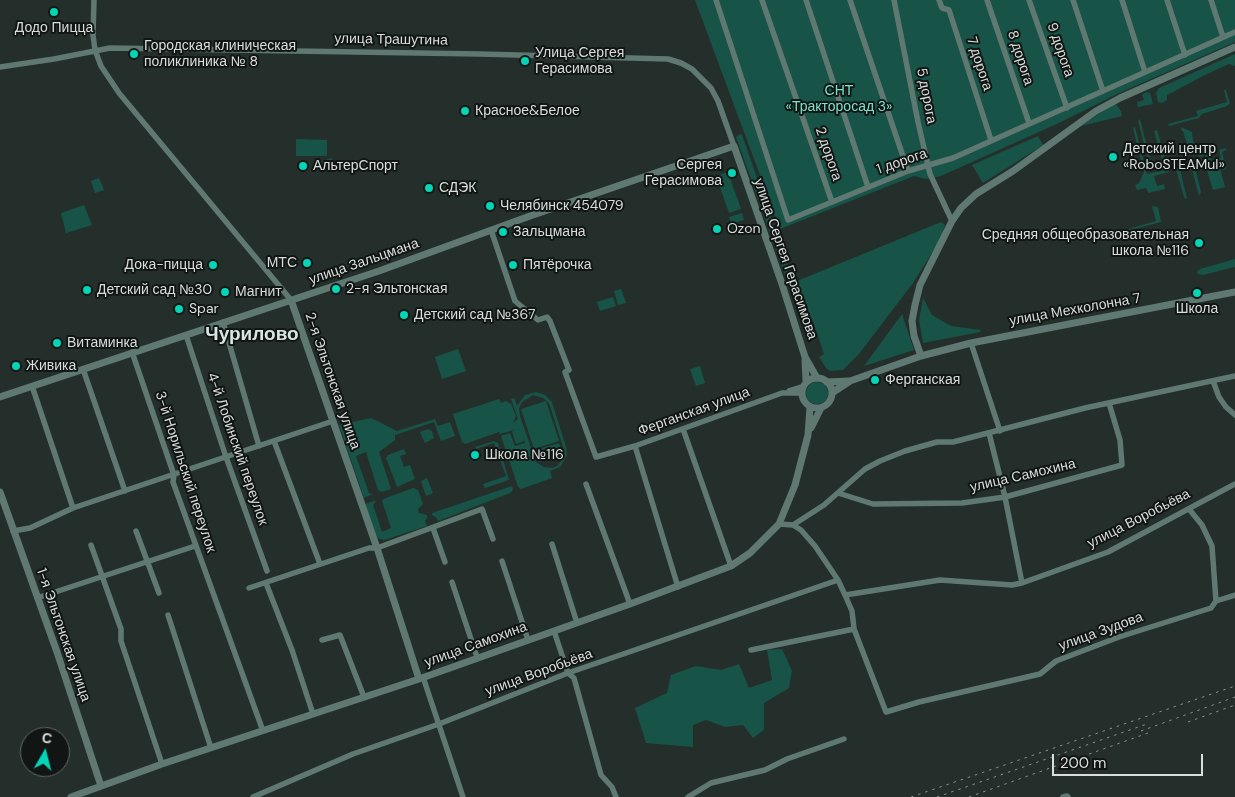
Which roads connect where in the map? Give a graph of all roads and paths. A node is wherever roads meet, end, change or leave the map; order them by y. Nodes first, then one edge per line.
1 (94, 0) edge
2 (716, 0) edge
3 (762, 0) edge
4 (806, 0) edge
5 (850, 0) edge
6 (894, 0) edge
7 (939, 0) edge
8 (987, 0) edge
9 (1029, 0) edge
10 (1073, 0) edge
11 (1122, 0) edge
12 (1167, 0) edge
13 (1211, 0) edge
14 (1235, 32) edge
15 (1223, 37) junction
16 (1235, 47) edge
17 (95, 50) junction
18 (1185, 55) junction
19 (0, 67) edge
20 (1146, 72) junction
21 (1103, 91) junction
22 (1067, 108) junction
23 (1028, 124) junction
24 (992, 140) junction
25 (734, 146) junction
26 (928, 165) junction
27 (908, 171) junction
28 (868, 187) junction
29 (832, 202) junction
30 (952, 221) junction
31 (491, 230) junction
32 (1235, 292) edge
33 (290, 300) junction
34 (223, 322) junction
35 (186, 334) junction
36 (971, 343) junction
37 (132, 352) junction
38 (921, 356) junction
39 (805, 357) junction
40 (83, 369) junction
41 (1235, 376) edge
42 (817, 378) junction
43 (1213, 380) junction
44 (850, 381) junction
45 (827, 382) junction
46 (32, 386) junction
47 (803, 387) junction
48 (832, 393) junction
49 (0, 397) edge
50 (1109, 403) junction
51 (810, 407) junction
52 (821, 408) junction
53 (1235, 415) edge
54 (333, 421) junction
55 (683, 429) junction
56 (1000, 430) junction
57 (810, 431) junction
58 (990, 433) junction
59 (274, 441) junction
60 (259, 446) junction
61 (635, 446) junction
62 (226, 457) junction
63 (174, 474) junction
64 (586, 484) dead end
65 (1235, 484) edge
66 (125, 491) junction
67 (0, 492) edge
68 (838, 493) junction
69 (1004, 497) junction
70 (74, 508) junction
71 (1189, 509) junction
72 (779, 524) junction
73 (793, 525) junction
74 (433, 528) junction
75 (13, 531) junction
76 (136, 531) dead end
77 (493, 539) dead end
78 (552, 544) dead end
79 (91, 545) dead end
80 (195, 546) junction
81 (377, 548) junction
82 (502, 561) dead end
83 (148, 562) junction
84 (445, 562) dead end
85 (320, 564) junction
86 (731, 566) junction
87 (267, 571) dead end
88 (103, 577) junction
89 (838, 580) junction
90 (452, 582) dead end
91 (266, 583) junction
92 (1022, 583) junction
93 (678, 587) junction
94 (249, 588) dead end
95 (159, 593) dead end
96 (845, 595) junction
97 (1235, 595) edge
98 (37, 598) junction
99 (1216, 601) junction
100 (630, 604) junction
101 (168, 615) dead end
102 (577, 623) junction
103 (854, 629) junction
104 (554, 630) junction
105 (322, 640) dead end
106 (528, 640) junction
107 (752, 650) dead end
108 (477, 657) junction
109 (568, 674) junction
110 (421, 678) junction
111 (364, 697) junction
112 (313, 714) junction
113 (439, 724) junction
114 (263, 731) junction
115 (844, 739) dead end
116 (211, 748) junction
117 (162, 764) junction
118 (101, 786) junction
119 (72, 797) edge
120 (253, 797) edge
121 (462, 797) edge
122 (616, 797) edge
123 (688, 797) edge
124 (1063, 797) edge
125 (1068, 797) edge

1 - 17 street, 2-я Эльтонская улица
2 - 29 street, 1 дорога
3 - 29 street, 2 дорога
4 - 28 street
5 - 27 street
6 - 26 street, 5 дорога
7 - 24 street, 7 дорога
8 - 23 street, 8 дорога
9 - 22 street, 9 дорога
10 - 21 street
11 - 20 street
12 - 18 street
13 - 15 street
14 - 15 street, 1 дорога
15 - 18 street, 1 дорога
16 - 30 street
17 - 19 street, улица Трашутина
17 - 25 street, улица Трашутина
17 - 33 street, 2-я Эльтонская улица
18 - 20 street, 1 дорога
20 - 21 street, 1 дорога
21 - 22 street, 1 дорога
22 - 23 street, 1 дорога
23 - 24 street, 1 дорога
24 - 26 street, 1 дорога
25 - 31 street, улица Зальцмана
25 - 39 street, улица Сергея Герасимова
26 - 27 street, 1 дорога
26 - 30 street, 5 дорога
27 - 28 street, 1 дорога
28 - 29 street, 1 дорога
30 - 38 street
31 - 33 street, улица Зальцмана
31 - 61 street, Ферганская улица
32 - 36 street, улица Мехколонна 7
33 - 34 street, улица Зальцмана
33 - 54 street, 2-я Эльтонская улица
34 - 35 street, улица Зальцмана
34 - 60 street
35 - 37 street, улица Зальцмана
35 - 62 street, 4-й Лобинский переулок
36 - 38 street, улица Мехколонна 7
36 - 56 street
37 - 40 street, улица Зальцмана
37 - 63 street, 3-й Норильский переулок
38 - 44 street, улица Мехколонна 7
39 - 42 street, улица Сергея Герасимова
39 - 47 street
40 - 46 street, улица Зальцмана
40 - 66 street
41 - 43 street
42 - 45 street
42 - 47 street
43 - 50 street
43 - 53 street
44 - 45 street
44 - 48 street
45 - 48 street
46 - 49 street, улица Зальцмана
46 - 70 street
47 - 51 street
47 - 55 street, Ферганская улица
48 - 52 street
50 - 56 street
50 - 69 street, улица Самохина
51 - 52 street
51 - 57 street
52 - 57 street
54 - 59 street
54 - 81 street, 2-я Эльтонская улица
55 - 61 street, Ферганская улица
55 - 86 street
56 - 58 street
57 - 72 street
58 - 68 street
58 - 69 street
59 - 60 street
59 - 85 street
60 - 62 street
61 - 93 street
62 - 63 street
62 - 87 street, 4-й Лобинский переулок
63 - 66 street
63 - 80 street, 3-й Норильский переулок
64 - 100 street
65 - 71 street, улица Воробьёва
66 - 70 street
67 - 75 street, 1-я Эльтонская улица
68 - 69 street, улица Самохина
68 - 73 street
69 - 92 street
70 - 75 street
71 - 92 street, улица Воробьёва
71 - 99 street
72 - 73 street
72 - 86 street, улица Самохина
73 - 89 street
74 - 77 street
74 - 81 street
74 - 84 street
75 - 98 street, 1-я Эльтонская улица
76 - 83 street
78 - 102 street
79 - 88 street
80 - 83 street
80 - 114 street, 3-й Норильский переулок
81 - 85 street
81 - 110 street, 2-я Эльтонская улица
82 - 106 street
83 - 88 street
83 - 95 street
85 - 91 street
86 - 93 street, улица Самохина
88 - 98 street
88 - 117 street
89 - 96 street
89 - 109 street, улица Воробьёва
90 - 108 street
91 - 94 street
91 - 112 street
92 - 96 street, улица Воробьёва
93 - 100 street, улица Самохина
96 - 103 street
97 - 99 street, улица Зудова
98 - 118 street, 1-я Эльтонская улица
99 - 103 street, улица Зудова
100 - 102 street, улица Самохина
101 - 116 street
102 - 104 street, улица Самохина
103 - 107 street
104 - 106 street, улица Самохина
104 - 109 street
105 - 111 street
106 - 108 street, улица Самохина
108 - 110 street, улица Самохина
109 - 113 street, улица Воробьёва
109 - 122 street
110 - 111 street, улица Самохина
110 - 113 street
111 - 112 street, улица Самохина
112 - 114 street, улица Самохина
113 - 120 street, улица Воробьёва
113 - 121 street
114 - 116 street, улица Самохина
115 - 123 street
116 - 117 street, улица Самохина
117 - 118 street, улица Самохина
118 - 119 street, улица Самохина
124 - 125 street

